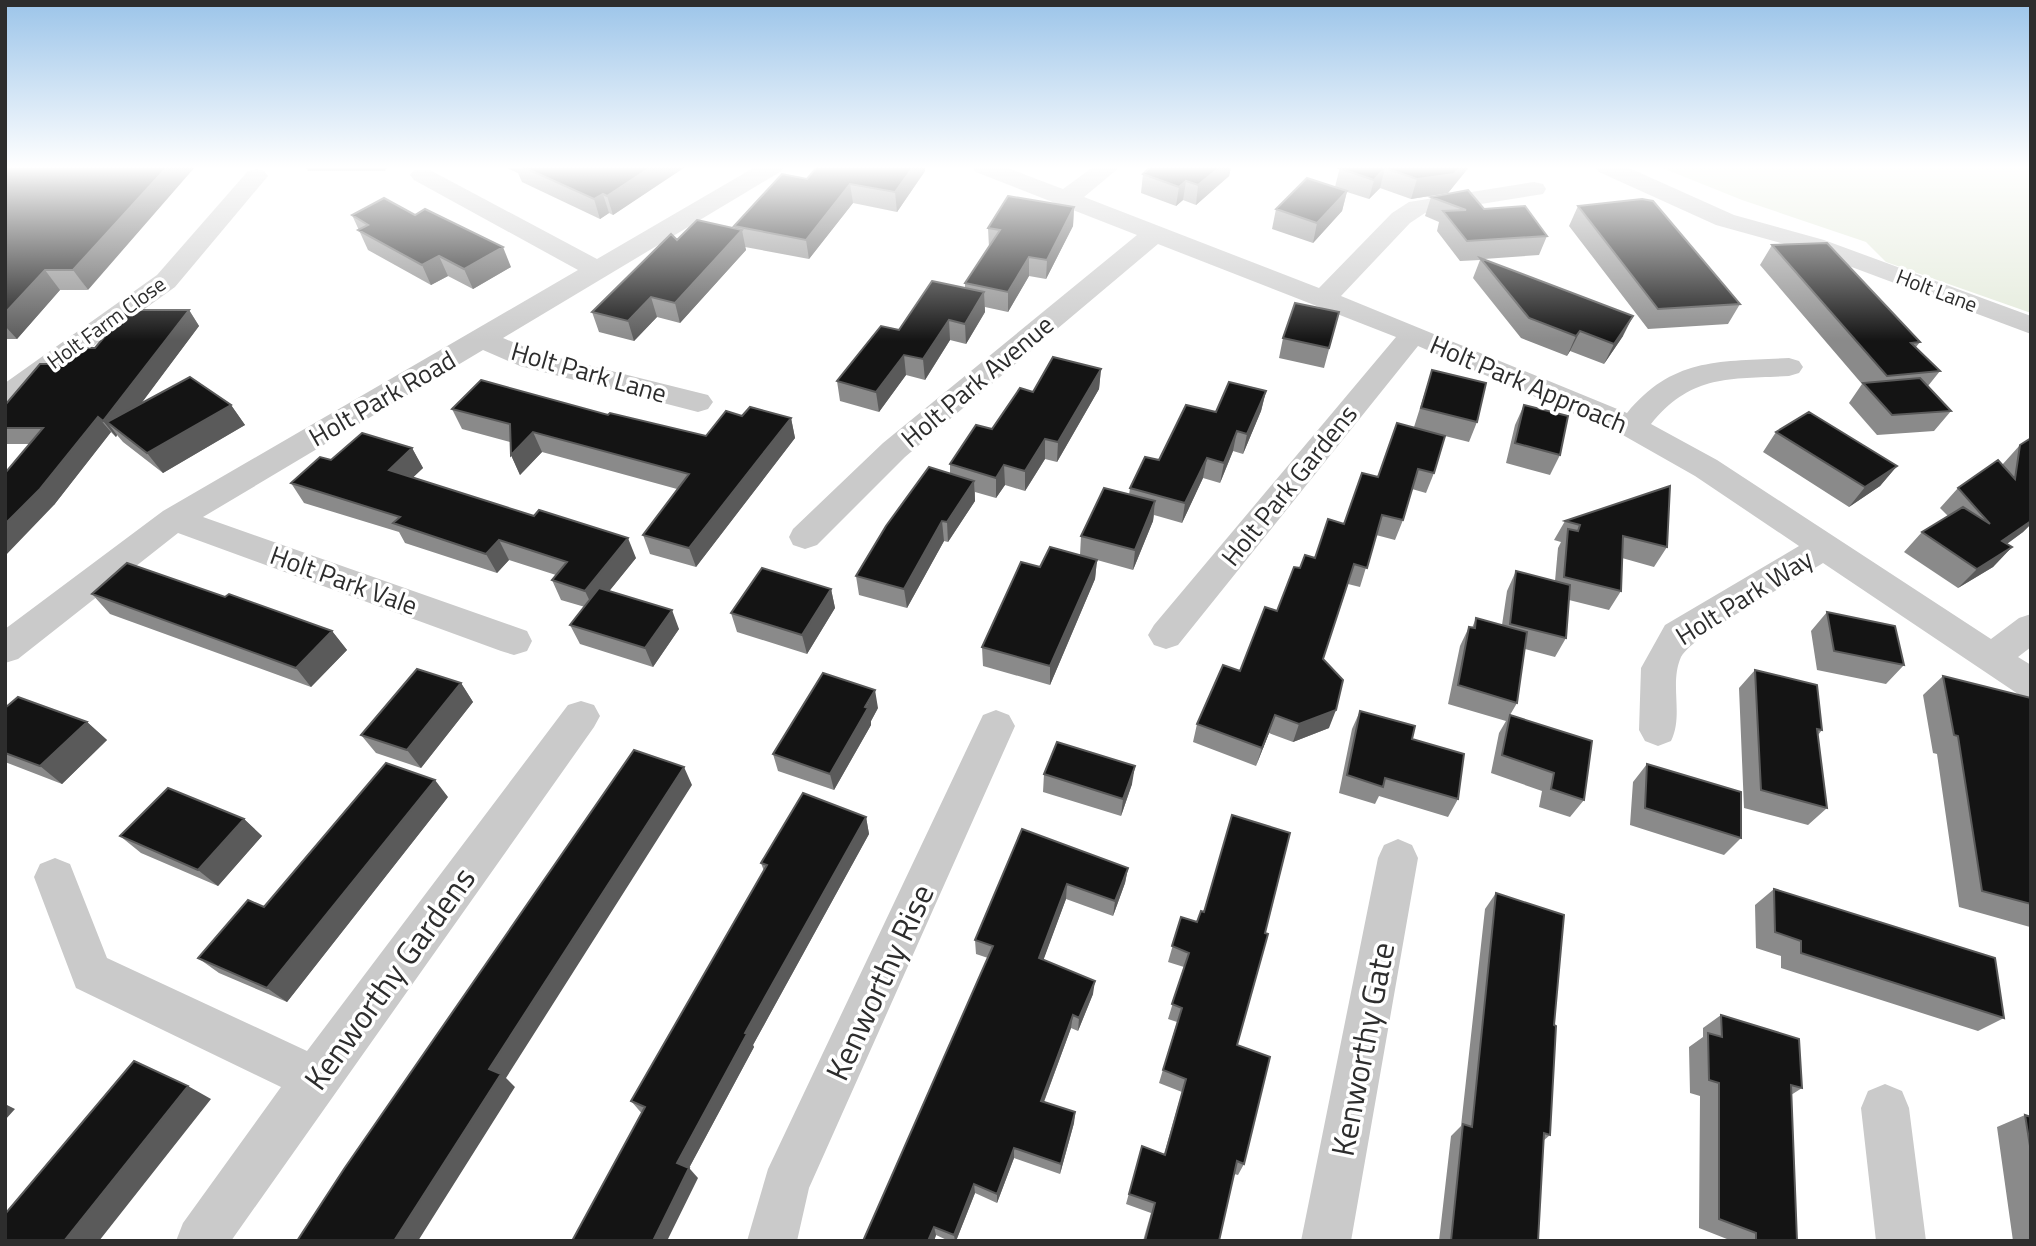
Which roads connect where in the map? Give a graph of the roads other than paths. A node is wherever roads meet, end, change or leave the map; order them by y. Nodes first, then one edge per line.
1 (214, 225) edge
2 (515, 225) edge
3 (674, 225) edge
4 (1134, 225) edge
5 (1394, 225) edge
6 (1744, 225) edge
7 (1155, 233) junction
8 (598, 270) junction
9 (1323, 299) junction
10 (2031, 326) edge
11 (1413, 334) junction
12 (482, 339) junction
13 (1789, 366) dead end
14 (5, 399) edge
15 (698, 402) dead end
16 (1632, 427) junction
17 (174, 519) junction
18 (805, 537) dead end
19 (1822, 547) junction
20 (2031, 628) edge
21 (1166, 635) dead end
22 (514, 641) dead end
23 (5, 649) edge
24 (1991, 658) junction
25 (2031, 684) edge
26 (580, 716) dead end
27 (996, 726) dead end
28 (1658, 730) dead end
29 (1398, 858) dead end
30 (55, 877) dead end
31 (315, 1079) junction
32 (1885, 1108) dead end
33 (201, 1241) edge
34 (772, 1241) edge
35 (1326, 1241) edge
36 (1900, 1241) edge

1 - 14 street, Holt Farm Close
2 - 8 street
3 - 8 street, Holt Park Road
4 - 7 street, Holt Park Approach
5 - 9 street
6 - 10 street, Holt Lane
7 - 9 street, Holt Park Approach
7 - 18 street, Holt Park Avenue
8 - 12 street, Holt Park Road
9 - 11 street, Holt Park Approach
11 - 16 street, Holt Park Approach
11 - 21 street, Holt Park Gardens
12 - 15 street, Holt Park Lane
12 - 17 street, Holt Park Road
13 - 16 street
16 - 19 street, Holt Park Approach
17 - 22 street, Holt Park Vale
17 - 23 street, Holt Park Road
19 - 24 street, Holt Park Approach
19 - 28 street, Holt Park Way
20 - 24 street
24 - 25 street, Holt Park Approach
26 - 31 street, Kenworthy Gardens
27 - 34 street, Kenworthy Rise
29 - 35 street, Kenworthy Gate
30 - 31 street
31 - 33 street, Kenworthy Gardens
32 - 36 street

